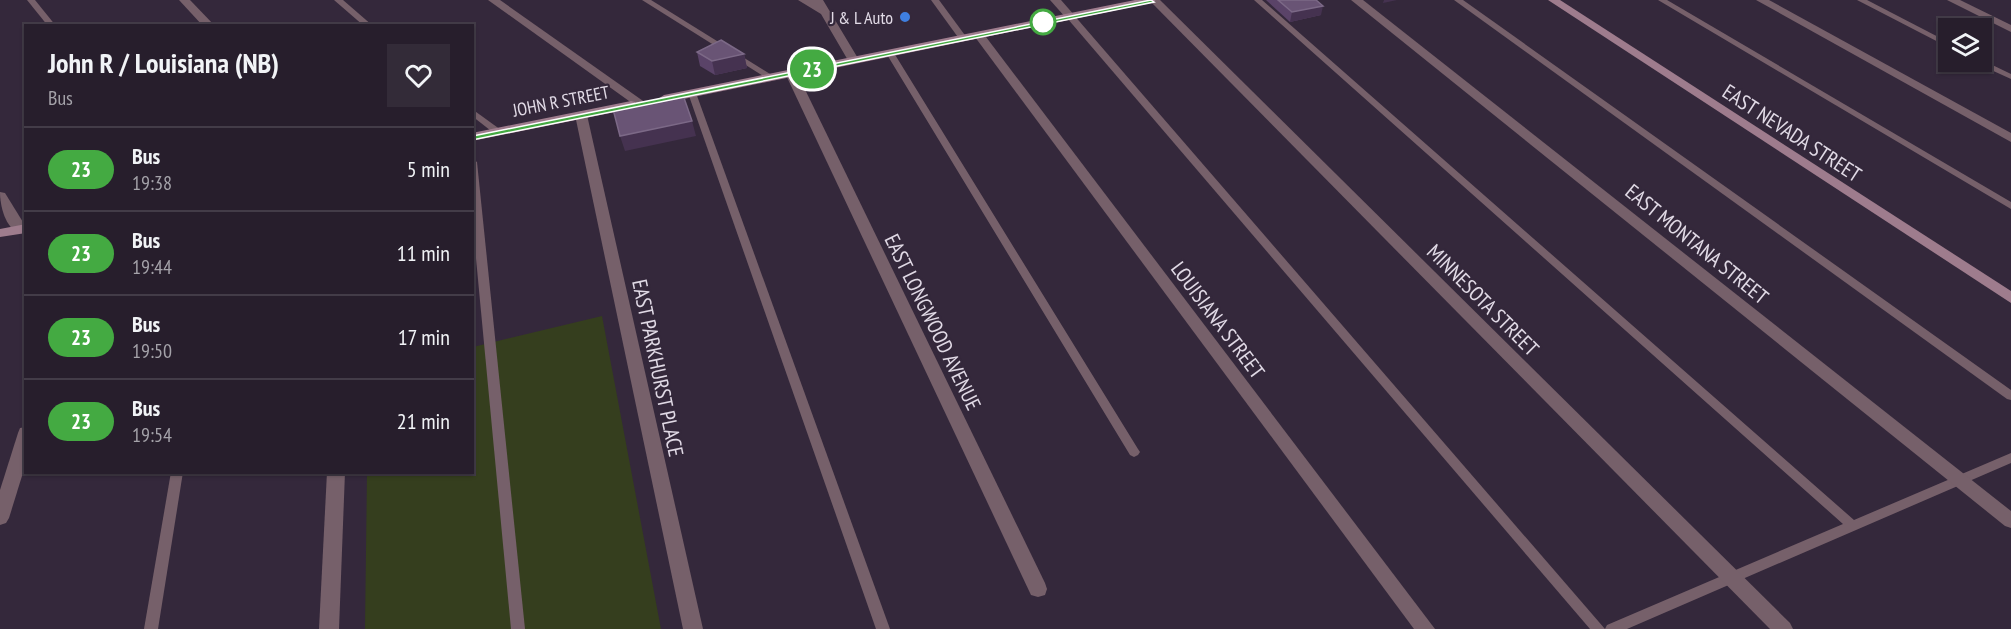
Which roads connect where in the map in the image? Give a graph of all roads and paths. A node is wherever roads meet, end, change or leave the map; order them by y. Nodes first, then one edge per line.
1 (31, 0) edge
2 (184, 0) edge
3 (338, 0) edge
4 (493, 0) edge
5 (646, 0) edge
6 (803, 0) edge
7 (818, 0) edge
8 (935, 0) edge
9 (1055, 0) edge
10 (1153, 0) edge
11 (1258, 0) edge
12 (1356, 0) edge
13 (1458, 0) edge
14 (1552, 0) edge
15 (1662, 0) edge
16 (1761, 0) edge
17 (1861, 0) edge
18 (1952, 0) edge
19 (825, 12) junction
20 (1070, 16) junction
21 (50, 24) edge
22 (208, 24) edge
23 (367, 24) edge
24 (2011, 29) edge
25 (979, 35) junction
26 (963, 38) junction
27 (1938, 40) edge
28 (890, 53) junction
29 (853, 60) junction
30 (1992, 68) edge
31 (791, 73) junction
32 (771, 77) junction
33 (2011, 77) edge
34 (692, 93) junction
35 (640, 103) junction
36 (474, 113) edge
37 (581, 115) junction
38 (498, 132) junction
39 (474, 137) edge
40 (2011, 138) edge
41 (474, 182) edge
42 (0, 196) edge
43 (2011, 206) edge
44 (23, 228) edge
45 (0, 233) edge
46 (2011, 298) edge
47 (2011, 396) edge
48 (24, 440) edge
49 (1134, 452) dead end
50 (2011, 458) edge
51 (177, 474) edge
52 (336, 474) edge
53 (1960, 480) junction
54 (0, 518) edge
55 (2011, 521) edge
56 (1853, 526) junction
57 (1732, 578) junction
58 (1038, 589) dead end
59 (151, 629) edge
60 (329, 629) edge
61 (518, 629) edge
62 (693, 629) edge
63 (883, 629) edge
64 (1425, 629) edge
65 (1598, 629) edge
66 (1612, 629) edge
67 (1783, 629) edge

1 - 21 lane
2 - 22 street
3 - 23 lane
4 - 35 street
5 - 32 lane
6 - 19 street
7 - 19 street
8 - 26 lane
9 - 20 street
10 - 20 main road, JOHN R STREET
10 - 57 street, MINNESOTA STREET
11 - 56 lane
12 - 53 street, EAST MONTANA STREET
13 - 47 lane
14 - 46 main road, EAST NEVADA STREET
15 - 43 lane
16 - 40 street
17 - 27 lane
18 - 24 street
19 - 29 street
20 - 25 main road, JOHN R STREET
20 - 65 lane
25 - 26 main road, JOHN R STREET
25 - 64 street, LOUISIANA STREET
26 - 28 main road, JOHN R STREET
28 - 29 main road, JOHN R STREET
28 - 49 lane
29 - 31 main road, JOHN R STREET
30 - 33 lane
31 - 32 main road, JOHN R STREET
31 - 58 street, EAST LONGWOOD AVENUE
32 - 34 main road, JOHN R STREET
34 - 35 main road, JOHN R STREET
34 - 63 lane
35 - 37 main road, JOHN R STREET
36 - 38 lane
37 - 38 main road, JOHN R STREET
37 - 62 street, EAST PARKHURST PLACE
38 - 39 main road, JOHN R STREET
41 - 61 lane
42 - 44 street
44 - 45 main road
48 - 54 street
50 - 53 lane
51 - 59 lane
52 - 60 street
53 - 55 street, EAST MONTANA STREET
53 - 56 lane
56 - 57 lane
57 - 66 lane
57 - 67 street, MINNESOTA STREET

